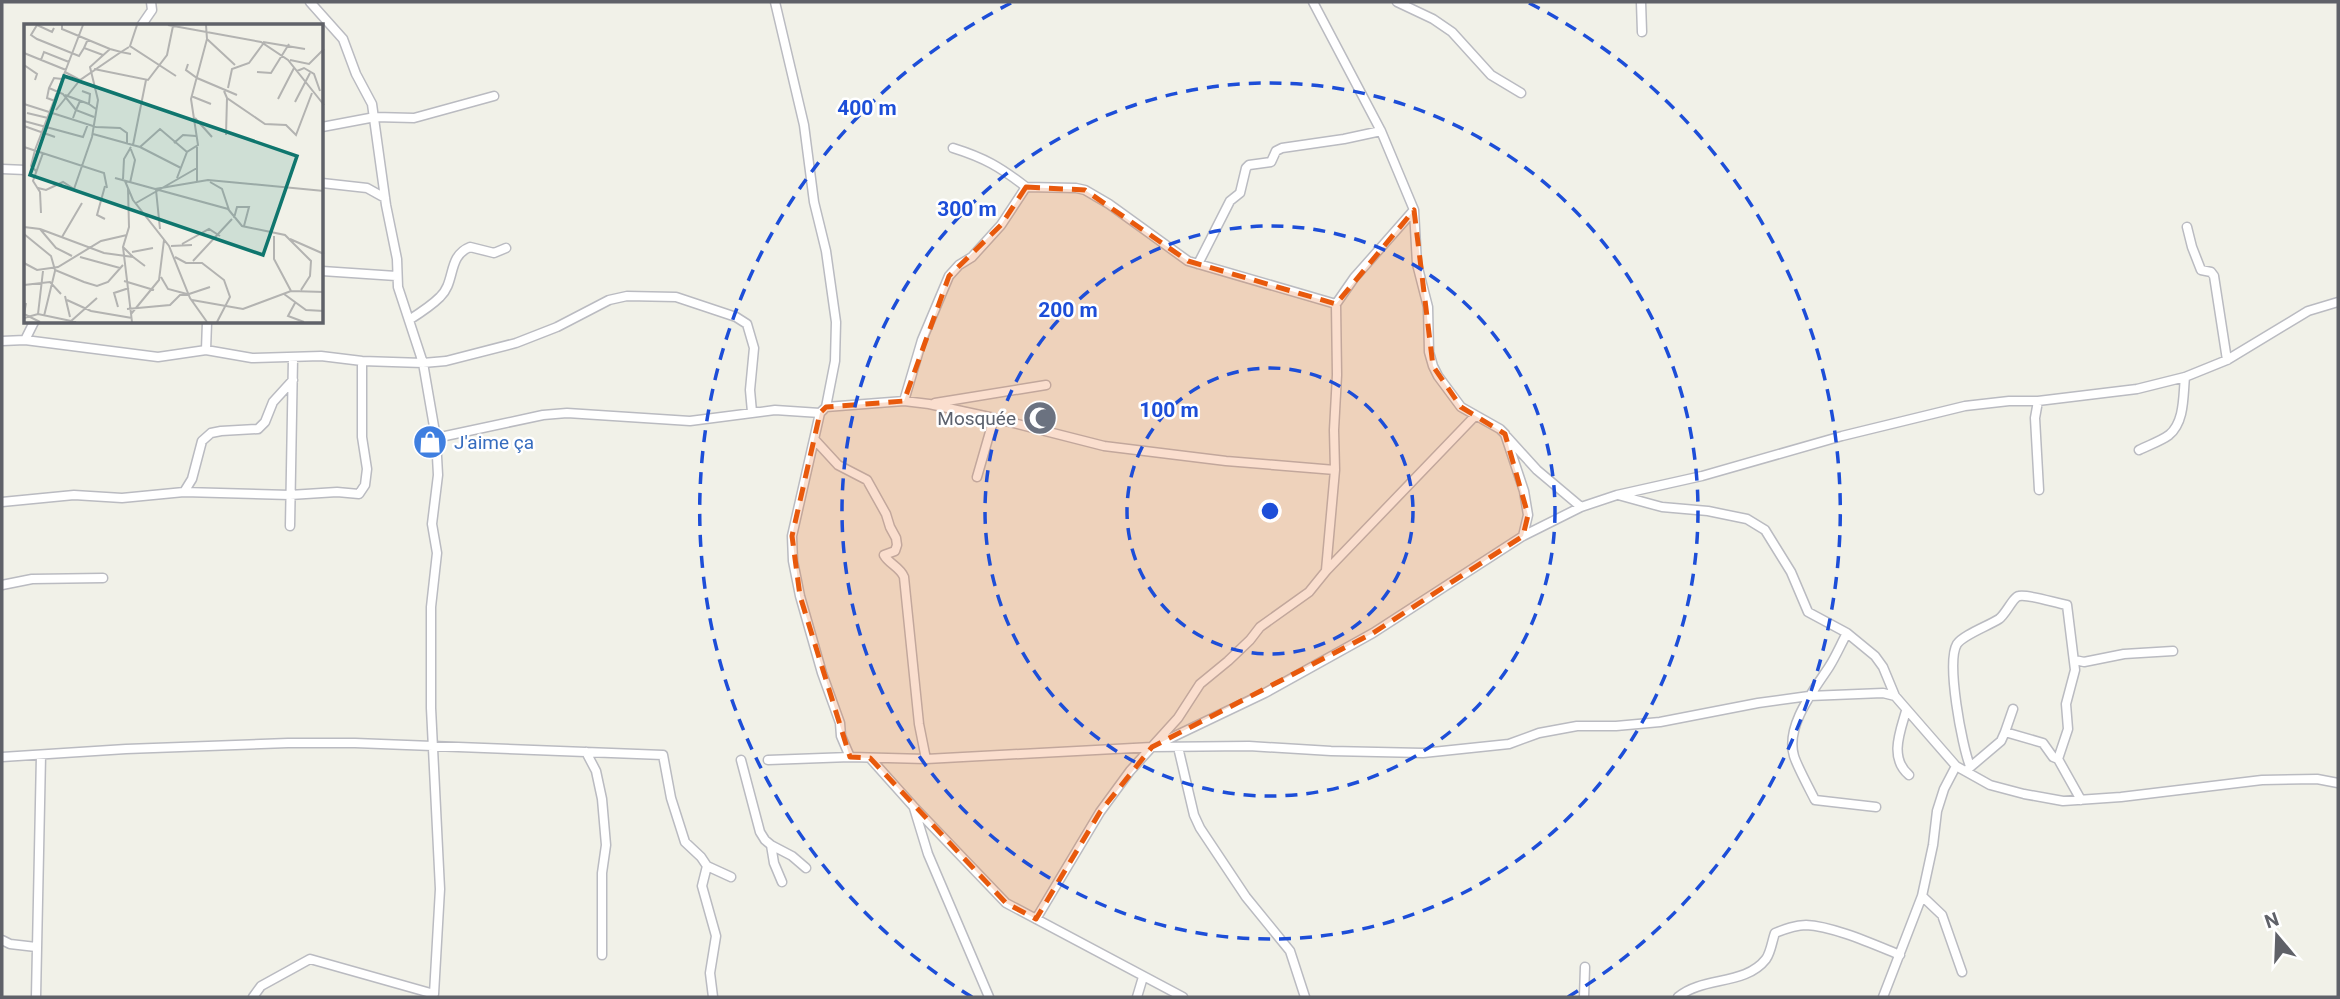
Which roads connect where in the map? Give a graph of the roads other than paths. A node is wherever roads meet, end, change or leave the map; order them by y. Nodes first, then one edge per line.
1 (151, 2) edge
2 (310, 2) edge
3 (775, 2) edge
4 (1313, 2) edge
5 (1397, 2) edge
6 (1641, 2) edge
7 (142, 24) edge
8 (1642, 32) dead end
9 (1521, 93) dead end
10 (494, 96) dead end
11 (375, 117) junction
12 (324, 127) edge
13 (1381, 131) junction
14 (953, 148) dead end
15 (2, 169) edge
16 (24, 170) edge
17 (324, 183) edge
18 (1026, 187) junction
19 (385, 198) junction
20 (1414, 210) junction
21 (2188, 227) dead end
22 (506, 248) dead end
23 (1198, 264) junction
24 (324, 271) edge
25 (396, 276) junction
26 (2338, 302) edge
27 (1336, 304) junction
28 (409, 320) junction
29 (33, 324) edge
30 (207, 324) edge
31 (25, 340) junction
32 (2, 341) edge
33 (206, 350) junction
34 (293, 358) junction
35 (2227, 360) junction
36 (362, 361) junction
37 (423, 363) junction
38 (2185, 377) junction
39 (293, 380) junction
40 (1046, 385) dead end
41 (904, 401) junction
42 (2038, 401) junction
43 (929, 404) junction
44 (775, 410) junction
45 (823, 410) junction
46 (1475, 416) junction
47 (994, 418) junction
48 (1505, 435) junction
49 (436, 438) junction
50 (815, 440) junction
51 (2139, 450) dead end
52 (1335, 470) junction
53 (977, 477) dead end
54 (2039, 491) dead end
55 (184, 492) junction
56 (290, 495) junction
57 (1617, 495) junction
58 (2, 502) edge
59 (1581, 507) junction
60 (290, 526) dead end
61 (1523, 536) junction
62 (1326, 571) junction
63 (103, 578) dead end
64 (2, 584) edge
65 (1847, 632) junction
66 (2174, 651) dead end
67 (2075, 660) junction
68 (1809, 696) junction
69 (1895, 696) junction
70 (2014, 709) dead end
71 (1906, 711) junction
72 (2006, 732) junction
73 (432, 747) junction
74 (1152, 747) junction
75 (1178, 747) junction
76 (586, 752) junction
77 (41, 755) junction
78 (2, 757) edge
79 (850, 757) junction
80 (870, 758) junction
81 (926, 759) junction
82 (2058, 759) junction
83 (741, 760) dead end
84 (768, 760) dead end
85 (1956, 766) junction
86 (1968, 769) junction
87 (1909, 775) dead end
88 (2338, 783) edge
89 (2081, 800) junction
90 (913, 806) junction
91 (1876, 807) dead end
92 (771, 845) junction
93 (707, 866) junction
94 (806, 869) dead end
95 (730, 877) dead end
96 (782, 882) dead end
97 (1922, 896) junction
98 (1036, 919) junction
99 (2, 940) edge
100 (36, 947) junction
101 (602, 955) dead end
102 (1900, 955) junction
103 (1585, 967) dead end
104 (1962, 972) dead end
105 (1143, 977) junction
106 (36, 997) edge
107 (253, 997) edge
108 (713, 997) edge
109 (989, 997) edge
110 (1137, 997) edge
111 (1183, 997) edge
112 (1305, 997) edge
113 (1584, 997) edge
114 (1678, 997) edge
115 (1883, 997) edge

1 - 7 street
2 - 11 street
3 - 45 street
4 - 13 street
5 - 9 street
6 - 8 street
10 - 11 street
11 - 12 street
11 - 19 street
13 - 20 street
13 - 23 street
14 - 18 street
15 - 16 street
17 - 19 street
18 - 23 street
18 - 41 street
19 - 25 street
20 - 27 street
20 - 46 street
21 - 35 street
22 - 28 street
23 - 27 street
24 - 25 street
25 - 28 street
26 - 35 street
27 - 52 street
28 - 37 street
29 - 31 street
30 - 33 street
31 - 32 street
31 - 33 street
33 - 34 street
34 - 36 street
34 - 39 street
35 - 38 street
36 - 37 street
36 - 56 street
37 - 44 street
37 - 49 street
38 - 42 street
38 - 51 street
39 - 55 street
39 - 56 street
40 - 43 street
41 - 43 street
41 - 45 street
42 - 54 street
42 - 57 street
43 - 47 street
44 - 45 street
44 - 49 street
45 - 50 street
46 - 48 street
46 - 62 street
47 - 52 street
47 - 53 street
48 - 59 street
48 - 61 street
49 - 73 street
50 - 79 street
50 - 81 street
52 - 62 street
55 - 56 street
55 - 58 street
56 - 60 street
57 - 59 street
57 - 65 street
59 - 61 street
61 - 74 street
62 - 74 street
63 - 64 street
65 - 68 street
65 - 69 street
66 - 67 street
67 - 82 street
67 - 86 street
68 - 69 street
68 - 75 street
68 - 91 street
69 - 71 street
70 - 72 street
71 - 85 street
71 - 87 street
72 - 82 street
72 - 86 street
73 - 76 street
73 - 77 street
73 - 107 street
74 - 75 street
74 - 81 street
74 - 98 street
75 - 112 street
76 - 93 street
76 - 101 street
77 - 78 street
77 - 100 street
79 - 80 street
79 - 84 street
80 - 81 street
80 - 90 street
82 - 89 street
83 - 92 street
85 - 86 street
85 - 97 street
86 - 89 street
88 - 89 street
90 - 98 street
90 - 109 street
92 - 94 street
92 - 96 street
93 - 95 street
93 - 108 street
97 - 102 street
97 - 104 street
98 - 105 street
99 - 100 street
100 - 106 street
102 - 114 street
102 - 115 street
103 - 113 street
105 - 110 street
105 - 111 street

